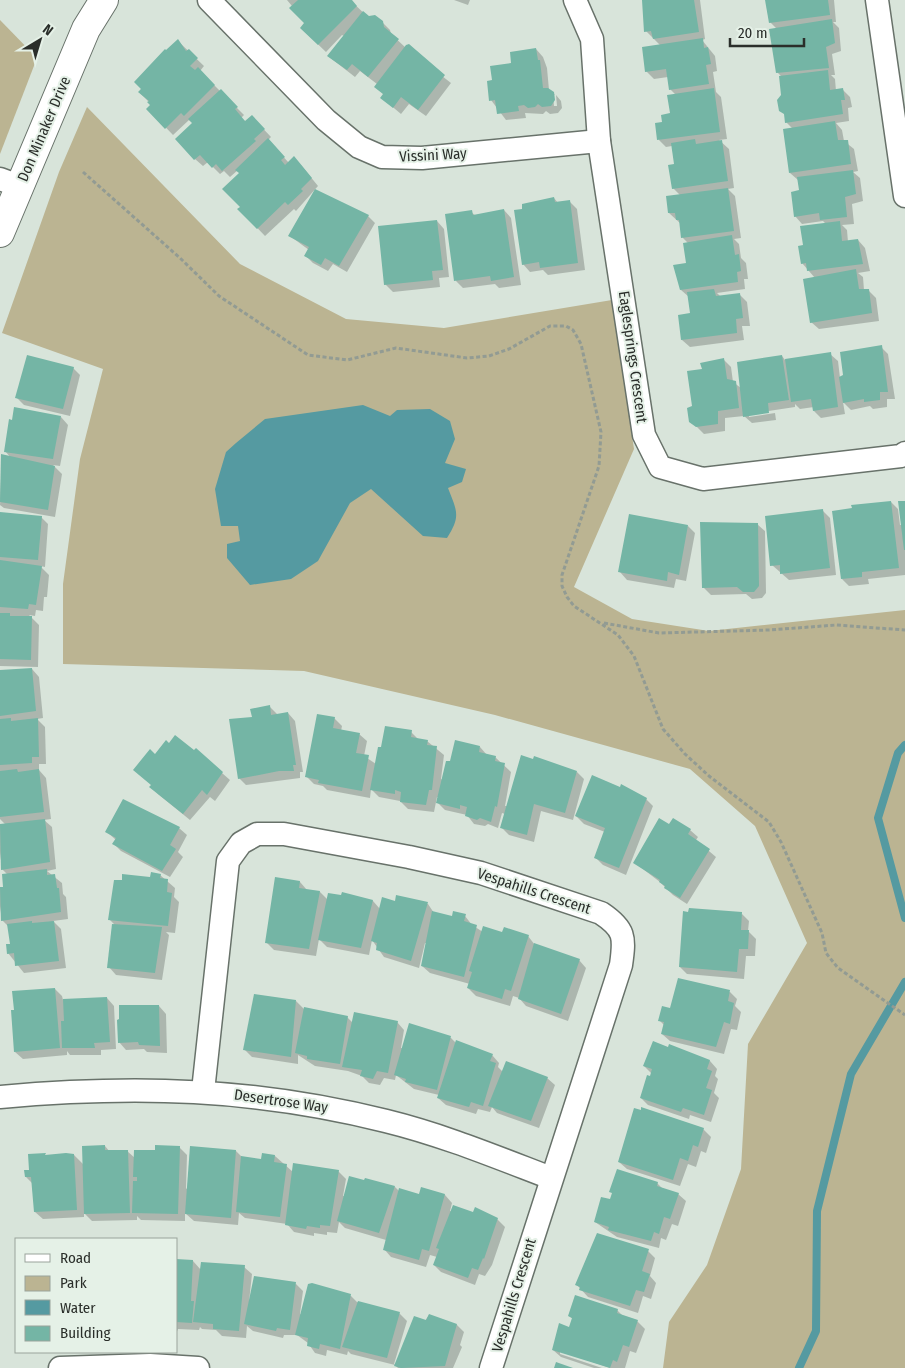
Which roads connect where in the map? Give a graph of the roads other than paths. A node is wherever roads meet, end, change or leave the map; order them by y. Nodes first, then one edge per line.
1 (104, 0) edge
2 (209, 0) edge
3 (574, 0) edge
4 (877, 0) edge
5 (599, 140) junction
6 (10, 182) edge
7 (905, 196) edge
8 (0, 233) edge
9 (905, 453) edge
10 (203, 1091) junction
11 (0, 1097) edge
12 (551, 1178) junction
13 (60, 1368) edge
14 (198, 1368) edge
15 (491, 1368) edge

1 - 6 street, Don Minaker Drive
2 - 5 street, Vissini Way
3 - 5 street, Eaglesprings Crescent
4 - 7 street
5 - 9 street, Eaglesprings Crescent
6 - 8 street, Don Minaker Drive
10 - 11 street, Desertrose Way
10 - 12 street, Desertrose Way
10 - 12 street, Vespahills Crescent
12 - 15 street, Vespahills Crescent
13 - 14 street

